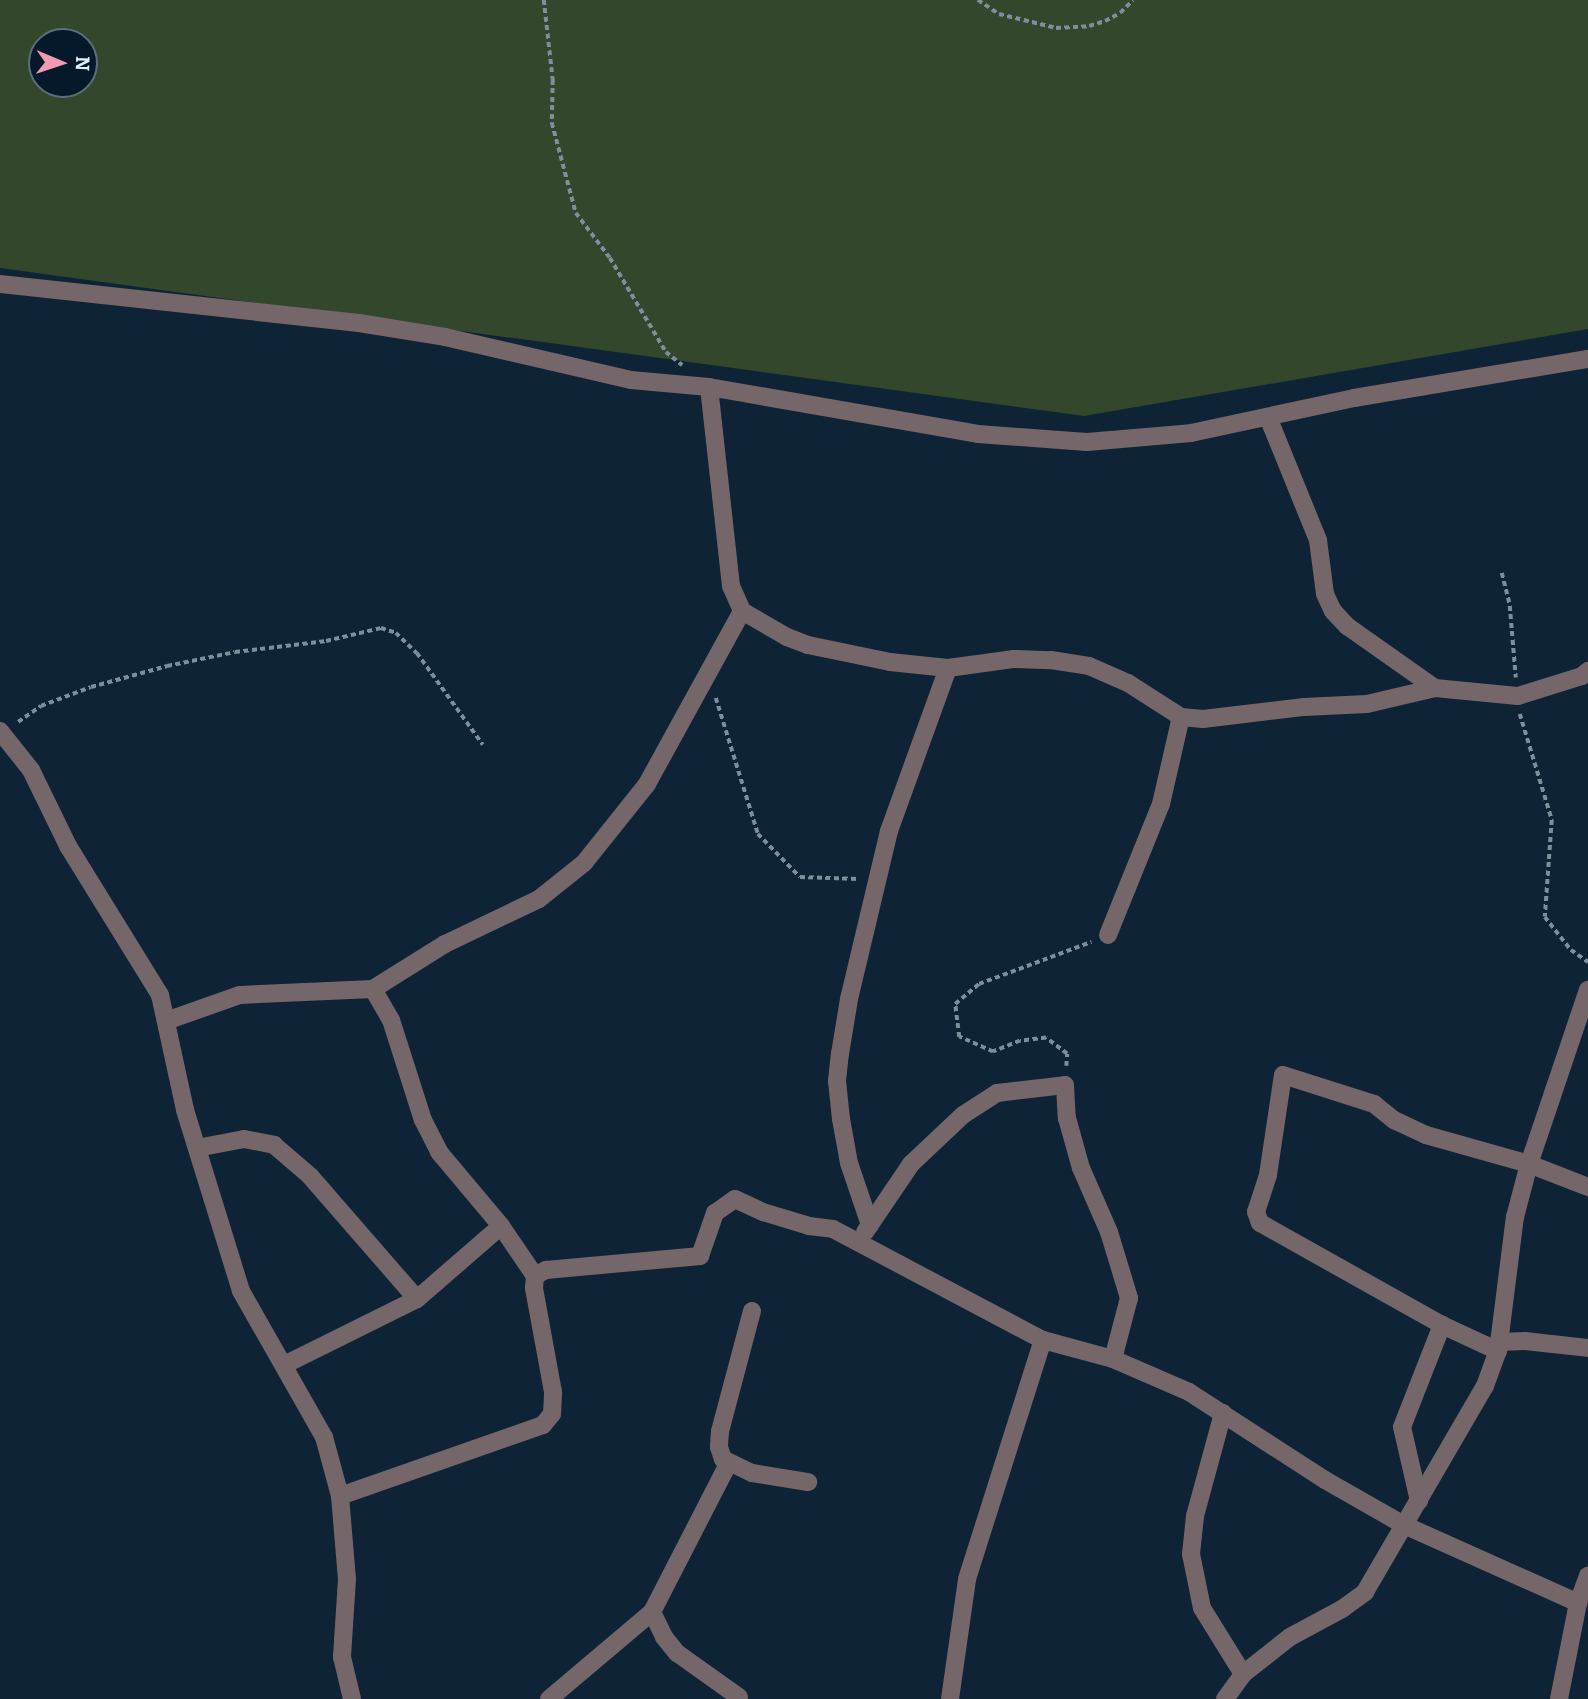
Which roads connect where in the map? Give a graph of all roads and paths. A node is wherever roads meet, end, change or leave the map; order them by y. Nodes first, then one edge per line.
1 (544, 0) edge
2 (978, 0) edge
3 (1133, 0) edge
4 (0, 284) edge
5 (1588, 359) edge
6 (708, 387) junction
7 (1268, 416) junction
8 (1502, 573) dead end
9 (742, 611) junction
10 (948, 668) junction
11 (1588, 671) edge
12 (708, 673) junction
13 (1435, 688) junction
14 (1518, 696) junction
15 (1181, 716) junction
16 (1, 733) edge
17 (483, 745) dead end
18 (878, 879) junction
19 (1108, 935) joint
20 (1588, 962) edge
21 (373, 989) junction
22 (1588, 990) edge
23 (166, 1021) junction
24 (1065, 1085) junction
25 (197, 1148) junction
26 (1529, 1164) junction
27 (1588, 1187) edge
28 (870, 1225) junction
29 (501, 1226) junction
30 (859, 1240) junction
31 (536, 1276) junction
32 (417, 1299) junction
33 (752, 1311) dead end
34 (1443, 1325) junction
35 (1042, 1340) junction
36 (1498, 1347) junction
37 (1588, 1348) edge
38 (1113, 1359) junction
39 (284, 1365) junction
40 (1223, 1413) junction
41 (728, 1464) junction
42 (808, 1482) dead end
43 (340, 1496) junction
44 (1419, 1501) junction
45 (1404, 1525) junction
46 (1588, 1576) edge
47 (1578, 1602) junction
48 (652, 1612) junction
49 (1243, 1674) junction
50 (739, 1697) dead end
51 (352, 1699) edge
52 (549, 1699) edge
53 (950, 1699) edge
54 (1225, 1699) edge
55 (1559, 1699) edge

1 - 6 path
2 - 3 path
4 - 6 street
5 - 7 street
6 - 7 street
6 - 9 street
7 - 13 street
8 - 14 path
9 - 10 street
9 - 12 street
10 - 15 street
10 - 18 street
11 - 14 street
12 - 18 path
12 - 21 street
13 - 14 street
13 - 15 street
14 - 20 path
15 - 19 street
16 - 17 path
16 - 23 street
18 - 28 street
19 - 24 path
21 - 23 street
21 - 29 street
22 - 26 street
23 - 25 street
24 - 28 street
24 - 38 street
25 - 32 street
25 - 39 street
26 - 27 street
26 - 34 street
26 - 36 street
28 - 30 street
29 - 31 street
29 - 32 street
30 - 31 street
30 - 35 street
31 - 43 street
32 - 39 street
33 - 41 street
34 - 36 street
34 - 44 street
35 - 38 street
35 - 53 street
36 - 37 street
36 - 44 street
38 - 40 street
39 - 43 street
40 - 45 street
40 - 49 street
41 - 42 street
41 - 48 street
43 - 51 street
44 - 45 street
45 - 47 street
45 - 49 street
46 - 47 street
47 - 55 street
48 - 50 street
48 - 52 street
49 - 54 street

